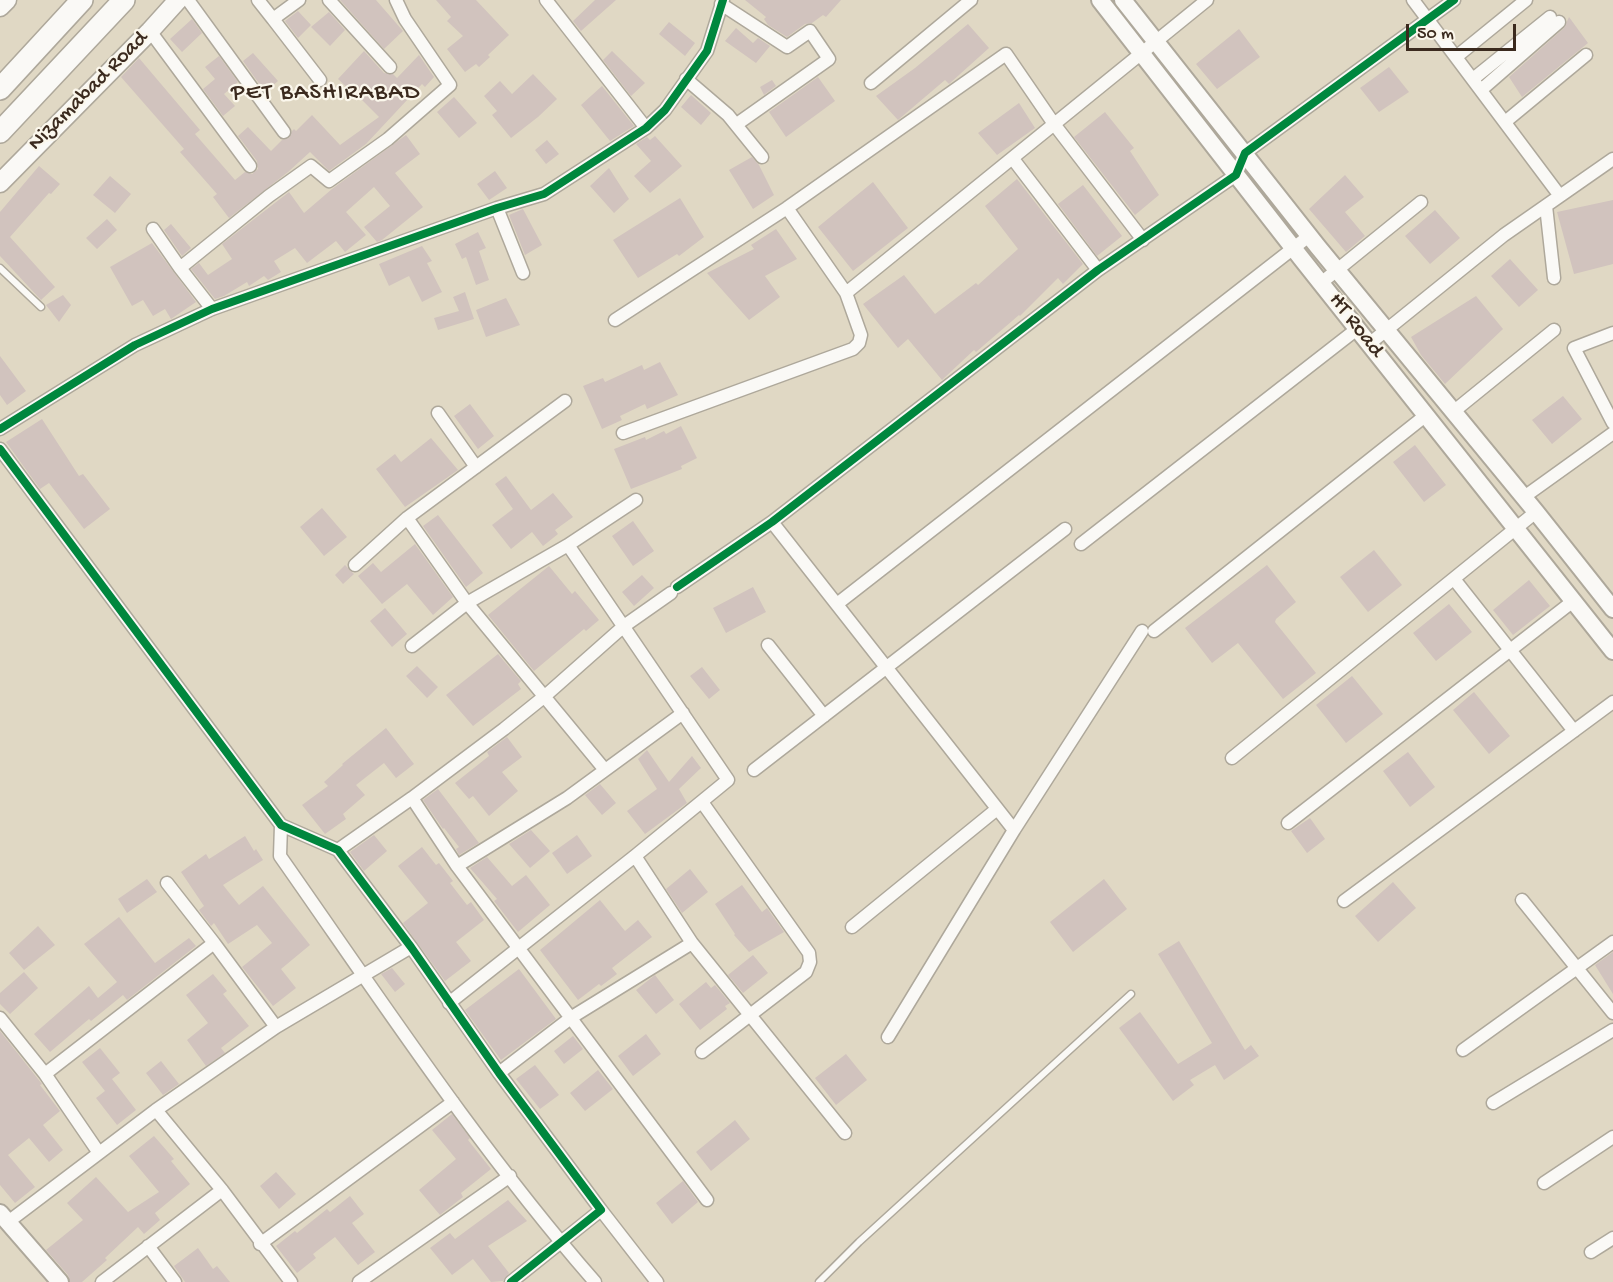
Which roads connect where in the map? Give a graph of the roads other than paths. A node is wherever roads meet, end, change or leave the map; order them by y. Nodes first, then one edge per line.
1 (7, 0) edge
2 (82, 0) edge
3 (124, 0) edge
4 (178, 0) edge
5 (188, 0) edge
6 (258, 0) edge
7 (299, 0) edge
8 (329, 0) edge
9 (396, 0) edge
10 (546, 0) edge
11 (971, 0) edge
12 (1100, 0) edge
13 (1123, 0) edge
14 (1207, 0) edge
15 (1413, 0) edge
16 (1454, 0) edge
17 (1526, 0) edge
18 (722, 2) edge
19 (0, 7) edge
20 (273, 19) junction
21 (1428, 20) junction
22 (57, 27) junction
23 (150, 31) junction
24 (1156, 42) junction
25 (79, 48) junction
26 (1142, 53) junction
27 (1586, 54) dead end
28 (1456, 57) junction
29 (390, 67) dead end
30 (1473, 79) junction
31 (320, 80) dead end
32 (686, 80) junction
33 (871, 83) dead end
34 (0, 89) edge
35 (1481, 90) junction
36 (1505, 122) junction
37 (737, 124) junction
38 (1054, 124) junction
39 (646, 128) junction
40 (0, 132) edge
41 (284, 132) dead end
42 (1245, 153) junction
43 (762, 157) dead end
44 (1013, 159) junction
45 (1613, 159) edge
46 (250, 166) dead end
47 (1236, 175) junction
48 (0, 183) edge
49 (1560, 196) junction
50 (1421, 202) dead end
51 (1546, 206) junction
52 (497, 208) junction
53 (787, 208) junction
54 (153, 229) dead end
55 (1309, 236) junction
56 (1143, 240) junction
57 (1293, 248) junction
58 (0, 268) edge
59 (180, 268) junction
60 (1098, 270) junction
61 (1337, 270) junction
62 (523, 273) dead end
63 (1554, 278) dead end
64 (1321, 283) junction
65 (846, 294) junction
66 (41, 307) dead end
67 (212, 309) junction
68 (615, 320) dead end
69 (1357, 329) junction
70 (1554, 330) dead end
71 (1386, 331) junction
72 (1613, 333) edge
73 (1369, 344) junction
74 (565, 401) dead end
75 (1453, 412) junction
76 (438, 413) dead end
77 (1425, 416) junction
78 (1613, 423) edge
79 (0, 429) edge
80 (623, 433) dead end
81 (1613, 433) edge
82 (0, 449) edge
83 (476, 467) junction
84 (1524, 497) junction
85 (636, 500) dead end
86 (1536, 512) junction
87 (407, 518) junction
88 (772, 522) junction
89 (1065, 529) dead end
90 (1515, 529) junction
91 (1081, 544) dead end
92 (568, 545) junction
93 (355, 566) dead end
94 (1454, 579) junction
95 (1572, 602) junction
96 (467, 603) junction
97 (837, 604) junction
98 (1613, 609) edge
99 (624, 626) junction
100 (768, 645) dead end
101 (412, 646) dead end
102 (1510, 650) junction
103 (1613, 651) edge
104 (887, 668) junction
105 (545, 696) junction
106 (1613, 702) edge
107 (683, 713) junction
108 (824, 716) junction
109 (1574, 731) junction
110 (1232, 758) dead end
111 (605, 770) junction
112 (754, 770) dead end
113 (412, 798) junction
114 (702, 802) junction
115 (997, 808) junction
116 (1288, 823) dead end
117 (281, 825) junction
118 (1014, 830) junction
119 (338, 850) junction
120 (635, 856) junction
121 (457, 866) junction
122 (167, 883) dead end
123 (1522, 900) dead end
124 (1344, 901) dead end
125 (852, 927) dead end
126 (1613, 942) edge
127 (214, 943) junction
128 (692, 943) junction
129 (519, 946) junction
130 (411, 947) junction
131 (1578, 966) junction
132 (362, 974) junction
133 (1131, 994) dead end
134 (449, 1003) junction
135 (1613, 1013) edge
136 (751, 1016) junction
137 (572, 1017) junction
138 (0, 1018) edge
139 (276, 1027) junction
140 (1613, 1030) edge
141 (888, 1037) dead end
142 (1463, 1050) dead end
143 (702, 1052) dead end
144 (499, 1073) junction
145 (45, 1074) junction
146 (453, 1102) junction
147 (1493, 1103) dead end
148 (156, 1110) junction
149 (845, 1133) dead end
150 (1613, 1137) edge
151 (99, 1153) junction
152 (510, 1176) junction
153 (1544, 1183) dead end
154 (222, 1190) junction
155 (707, 1200) dead end
156 (601, 1210) junction
157 (4, 1218) edge
158 (1613, 1239) edge
159 (260, 1244) junction
160 (561, 1244) junction
161 (148, 1246) junction
162 (1592, 1252) dead end
163 (60, 1282) edge
164 (102, 1282) edge
165 (175, 1282) edge
166 (291, 1282) edge
167 (359, 1282) edge
168 (511, 1282) edge
169 (595, 1282) edge
170 (657, 1282) edge
171 (819, 1282) edge

1 - 19 main road
2 - 22 highway
3 - 25 highway, Nizamabad Road
4 - 23 main road, Nizamabad Road
5 - 41 street
6 - 20 street
7 - 20 street
8 - 29 street
9 - 59 street
10 - 39 street
11 - 33 street
12 - 26 street, HT Road
13 - 24 street, HT Road
14 - 24 street
15 - 21 street
16 - 21 street
17 - 28 street
18 - 32 street
18 - 37 street
20 - 31 street
21 - 28 street
21 - 42 street
22 - 25 highway
22 - 34 highway
23 - 46 street
23 - 48 main road, Nizamabad Road
24 - 26 street
24 - 42 street, HT Road
25 - 40 highway, Nizamabad Road
26 - 38 street
26 - 47 street, HT Road
27 - 36 street
28 - 30 street
30 - 35 street
30 - 35 street
32 - 37 street
32 - 39 street
35 - 36 street
36 - 49 street
37 - 43 street
38 - 44 street
38 - 53 street
38 - 56 street
39 - 52 street
42 - 47 street
42 - 55 street, HT Road
44 - 60 street
44 - 65 street
45 - 49 street
47 - 56 street
47 - 57 street, HT Road
49 - 51 street
50 - 61 street
51 - 63 street
51 - 71 street
52 - 62 street
52 - 67 street
53 - 65 street
53 - 68 street
54 - 59 street
55 - 57 street
55 - 61 street, HT Road
56 - 60 street
57 - 64 street, HT Road
57 - 97 street
58 - 66 lane
59 - 67 street
60 - 88 street
61 - 64 street
61 - 71 street, HT Road
64 - 69 street, HT Road
65 - 80 street
67 - 79 street
69 - 73 street, HT Road
69 - 91 street
70 - 75 street
71 - 73 street
71 - 75 street, HT Road
72 - 78 street
73 - 77 street, HT Road
74 - 83 street
75 - 84 street, HT Road
76 - 83 street
77 - 90 street, HT Road
77 - 118 street
81 - 84 street
82 - 117 street
83 - 87 street
84 - 86 street, HT Road
85 - 92 street
86 - 90 street
86 - 98 street, HT Road
87 - 93 street
87 - 96 street
88 - 97 street
88 - 99 street
89 - 104 street
90 - 94 street
90 - 95 street, HT Road
92 - 96 street
92 - 99 street
94 - 102 street
94 - 110 street
95 - 102 street
95 - 103 street, HT Road
96 - 101 street
96 - 105 street
97 - 104 street
99 - 105 street
99 - 107 street
100 - 108 street
102 - 109 street
102 - 116 street
104 - 108 street
104 - 115 street
105 - 111 street
105 - 113 street
106 - 109 street
107 - 111 street
107 - 114 street
108 - 112 street
109 - 124 street
111 - 121 street
113 - 119 street
113 - 121 street
114 - 120 street
114 - 136 street
115 - 118 street
115 - 125 street
117 - 119 street
117 - 132 street
118 - 141 street
119 - 130 street
120 - 128 street
120 - 129 street
121 - 129 street
122 - 127 street
123 - 131 street
126 - 131 street
127 - 139 street
127 - 145 street
128 - 136 street
128 - 137 street
129 - 134 street
129 - 137 street
130 - 132 street
130 - 134 street
131 - 135 street
131 - 142 street
132 - 139 street
132 - 146 street
133 - 171 lane
134 - 144 street
136 - 143 street
136 - 149 street
137 - 144 street
137 - 155 street
138 - 145 street
139 - 148 street
140 - 147 street
144 - 156 street
145 - 151 street
146 - 152 street
146 - 159 street
148 - 151 street
148 - 154 street
150 - 153 street
151 - 157 street
152 - 160 street
152 - 167 street
154 - 159 street
154 - 161 street
156 - 160 street
156 - 170 street
157 - 163 street
158 - 162 street
159 - 166 street
160 - 168 street
160 - 169 street
161 - 164 street
161 - 165 street

